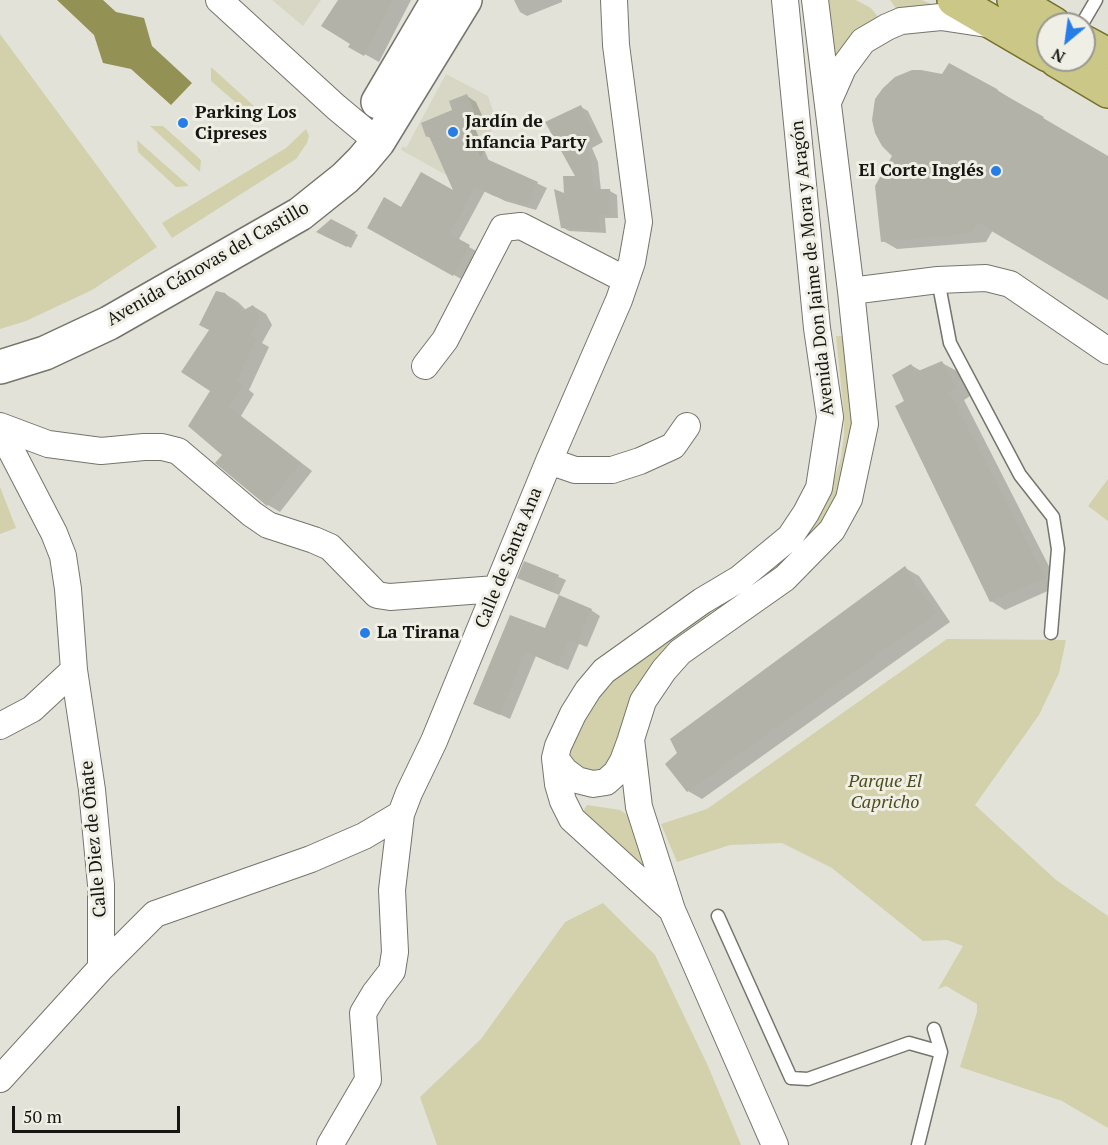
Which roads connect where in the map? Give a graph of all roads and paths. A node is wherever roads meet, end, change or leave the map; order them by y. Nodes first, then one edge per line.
1 (219, 0) edge
2 (438, 0) edge
3 (465, 0) edge
4 (614, 0) edge
5 (785, 0) edge
6 (815, 0) edge
7 (954, 0) edge
8 (1006, 13) edge
9 (1036, 20) edge
10 (1036, 43) edge
11 (1076, 72) edge
12 (1108, 91) edge
13 (828, 102) junction
14 (370, 135) junction
15 (626, 280) junction
16 (939, 280) junction
17 (851, 291) junction
18 (0, 346) edge
19 (1108, 351) edge
20 (425, 366) dead end
21 (0, 367) edge
22 (687, 426) dead end
23 (0, 427) edge
24 (549, 461) junction
25 (496, 589) junction
26 (1051, 633) dead end
27 (74, 670) junction
28 (0, 726) edge
29 (631, 739) junction
30 (555, 758) junction
31 (401, 814) junction
32 (672, 910) junction
33 (718, 916) dead end
34 (101, 968) junction
35 (934, 1029) dead end
36 (941, 1052) junction
37 (0, 1079) edge
38 (330, 1145) edge
39 (775, 1145) edge
40 (918, 1145) edge

1 - 14 street
2 - 14 main road, Avenida Cánovas del Castillo
3 - 14 main road, Avenida Cánovas del Castillo
4 - 15 street, Calle de Santa Ana
5 - 30 street, Avenida Don Jaime de Mora y Aragón
6 - 13 street, Avenida Don Jaime de Mora y Aragón
7 - 8 main road
8 - 9 main road
8 - 10 main road
8 - 13 street
11 - 12 main road
13 - 17 street, Avenida Don Jaime de Mora y Aragón
14 - 18 main road, Avenida Cánovas del Castillo
14 - 21 main road, Avenida Cánovas del Castillo
15 - 20 street
15 - 24 street, Calle de Santa Ana
16 - 17 street
16 - 19 street
16 - 26 lane
17 - 29 street, Avenida Don Jaime de Mora y Aragón
22 - 24 street
23 - 25 street
23 - 27 street, Calle Diez de Oñate
24 - 25 street, Calle de Santa Ana
25 - 31 street, Calle de Santa Ana
27 - 28 street
27 - 34 street, Calle Diez de Oñate
29 - 30 street
29 - 32 street, Avenida Don Jaime de Mora y Aragón
30 - 32 street, Avenida Don Jaime de Mora y Aragón
31 - 34 street
31 - 38 street, Calle de Santa Ana
32 - 39 street, Avenida Don Jaime de Mora y Aragón
33 - 36 lane
34 - 37 street
35 - 36 lane
36 - 40 lane

